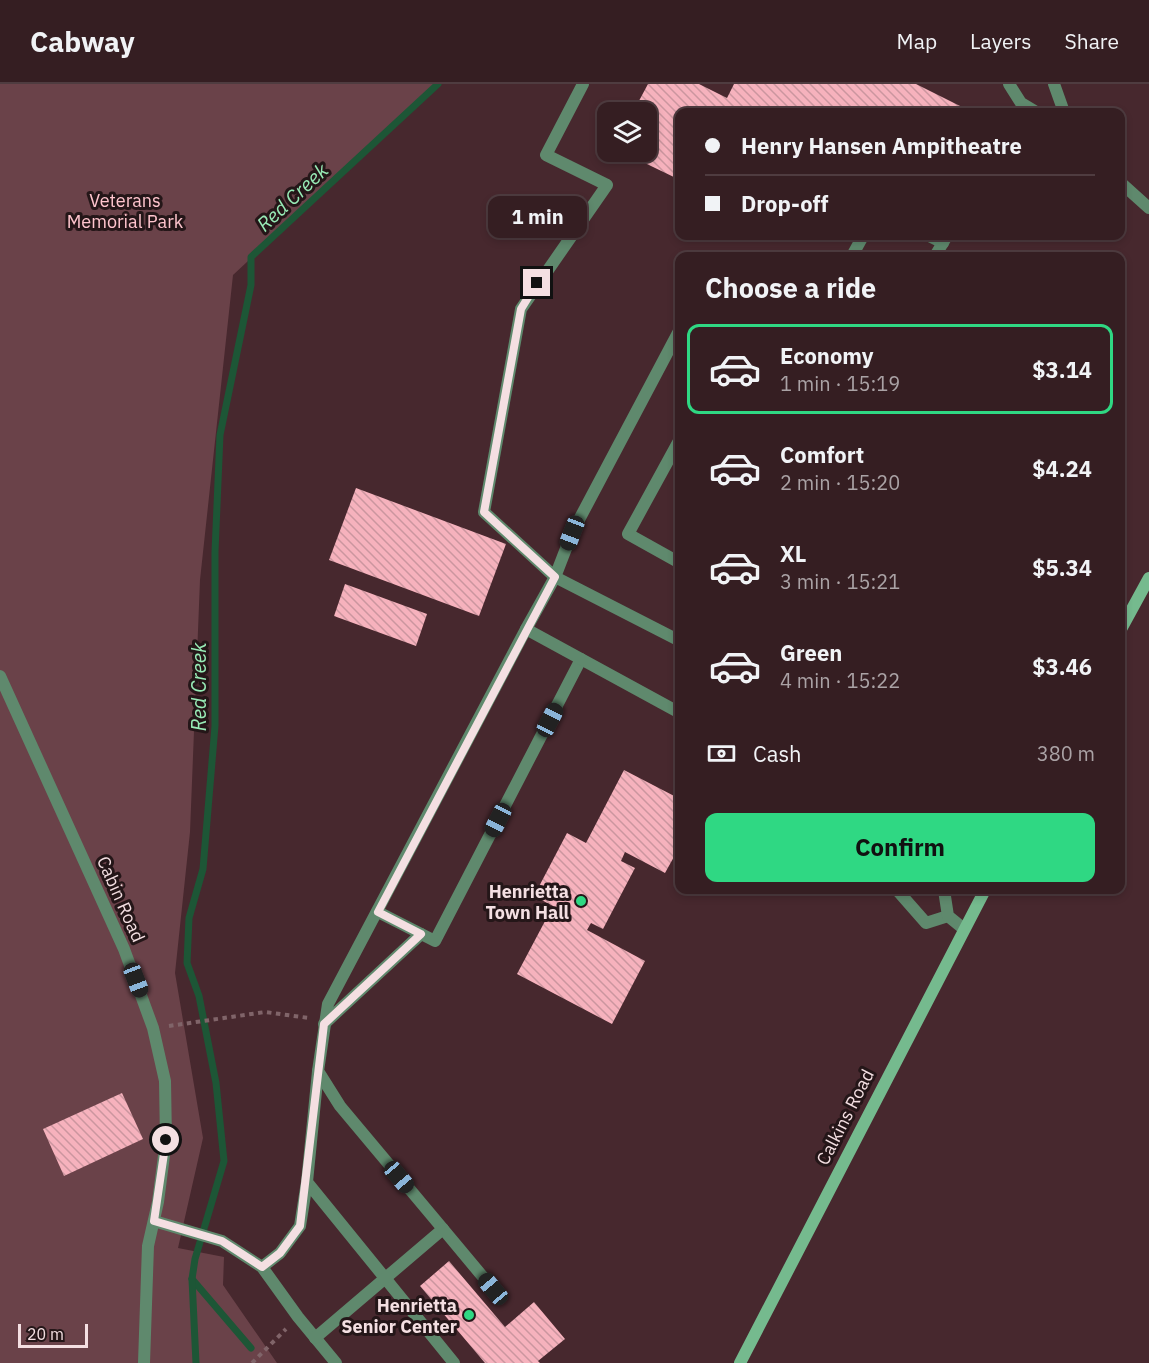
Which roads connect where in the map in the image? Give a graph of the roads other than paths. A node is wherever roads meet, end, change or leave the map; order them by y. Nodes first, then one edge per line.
1 (584, 84) edge
2 (1009, 84) edge
3 (1054, 84) edge
4 (1019, 108) edge
5 (1063, 108) edge
6 (1125, 186) edge
7 (1149, 208) edge
8 (675, 338) edge
9 (675, 448) edge
10 (675, 560) edge
11 (555, 577) junction
12 (1149, 578) edge
13 (1125, 623) edge
14 (526, 630) junction
15 (675, 637) edge
16 (581, 659) junction
17 (0, 676) edge
18 (675, 710) edge
19 (901, 894) edge
20 (945, 894) edge
21 (983, 894) edge
22 (378, 912) junction
23 (948, 916) junction
24 (964, 929) junction
25 (421, 934) junction
26 (319, 1022) junction
27 (318, 1071) junction
28 (307, 1182) junction
29 (154, 1221) junction
30 (443, 1230) junction
31 (262, 1267) junction
32 (385, 1279) junction
33 (493, 1289) dead end
34 (315, 1338) junction
35 (144, 1363) edge
36 (336, 1363) edge
37 (454, 1363) edge
38 (740, 1363) edge

1 - 11 street
2 - 4 street
3 - 5 street
6 - 7 street
8 - 11 street
9 - 10 street
11 - 14 street
11 - 15 street
12 - 13 main road
14 - 16 street
14 - 22 street
16 - 18 street
16 - 25 street
17 - 29 street, Cabin Road
19 - 23 street
20 - 23 street
21 - 24 main road, Calkins Road
22 - 25 street
22 - 26 street
23 - 24 street
24 - 38 main road, Calkins Road
25 - 26 street
26 - 27 street
27 - 28 street
27 - 30 street
28 - 31 street
28 - 32 street
29 - 31 street
29 - 35 street, Cabin Road
30 - 32 street
30 - 33 street
31 - 34 street
32 - 34 street
32 - 37 street
34 - 36 street

